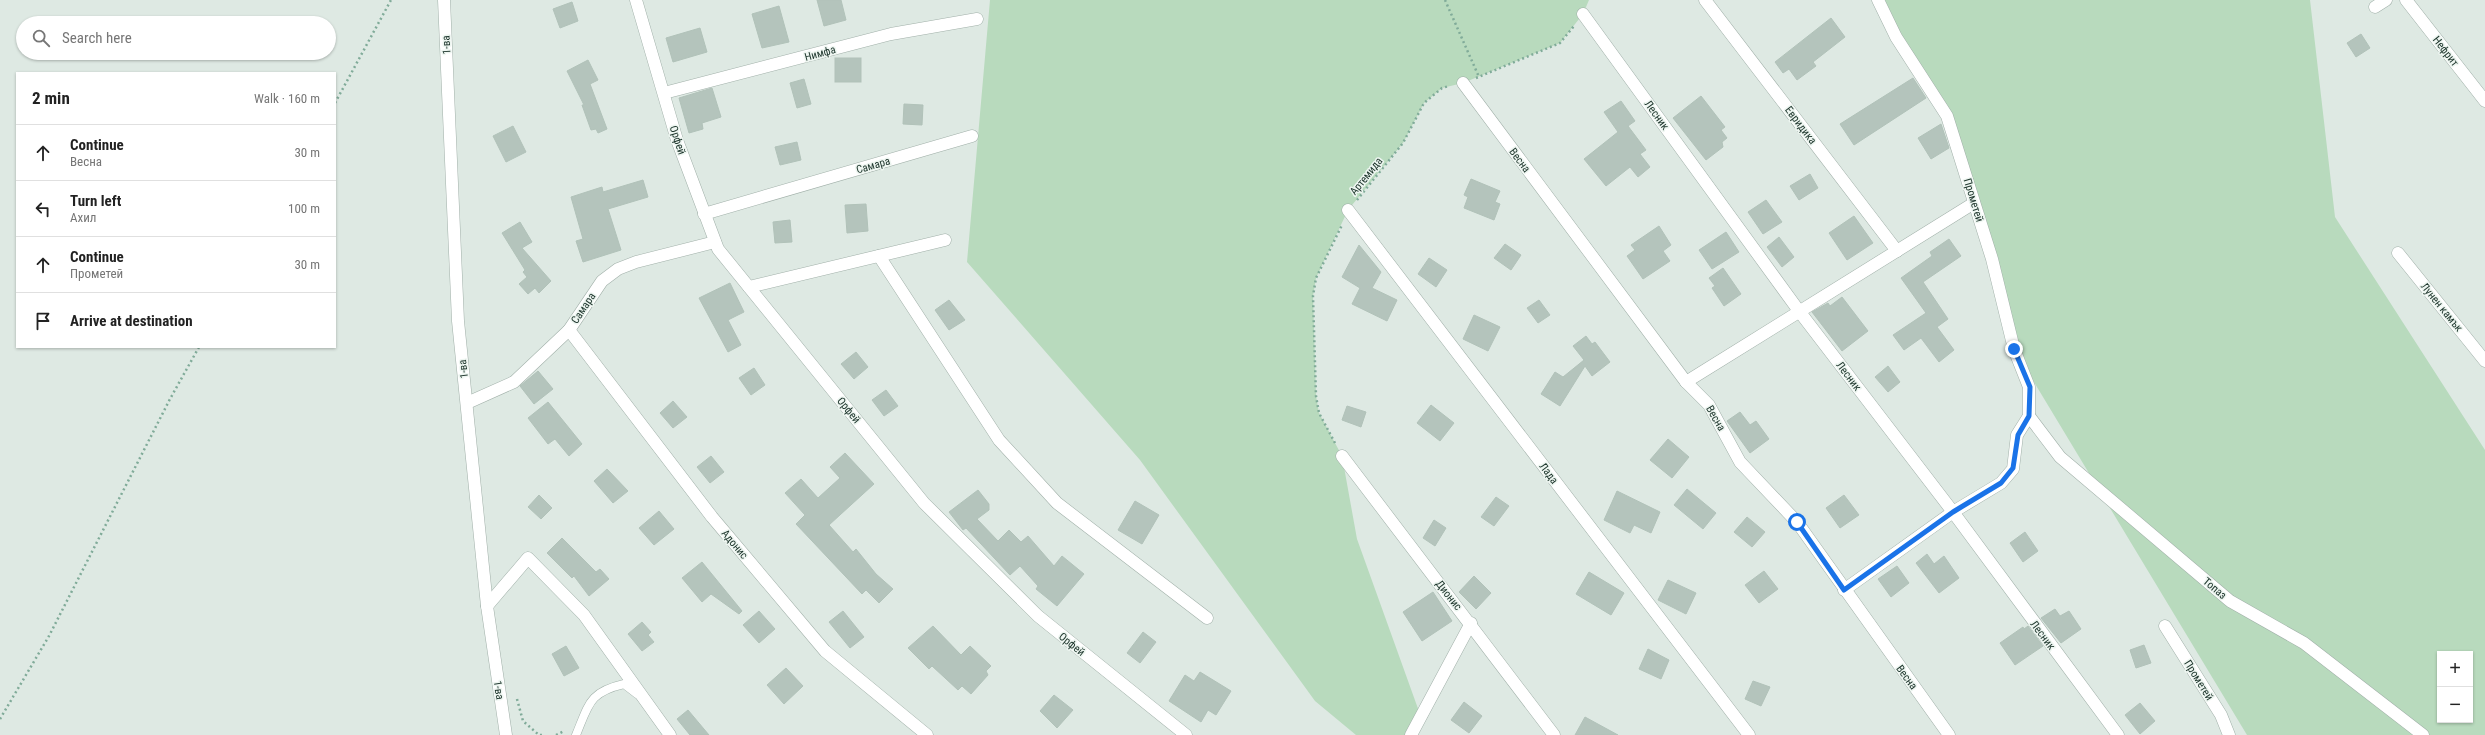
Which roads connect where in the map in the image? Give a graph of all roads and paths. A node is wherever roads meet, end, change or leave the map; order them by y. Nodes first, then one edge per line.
1 (391, 0) edge
2 (444, 0) edge
3 (636, 0) edge
4 (1445, 0) edge
5 (1705, 0) edge
6 (1878, 0) edge
7 (2386, 0) edge
8 (2406, 0) edge
9 (2375, 7) dead end
10 (1583, 14) joint
11 (977, 19) dead end
12 (1479, 76) junction
13 (1463, 83) junction
14 (664, 94) junction
15 (336, 101) edge
16 (2485, 101) edge
17 (972, 136) dead end
18 (1974, 203) junction
19 (1348, 210) junction
20 (704, 214) junction
21 (945, 240) dead end
22 (714, 242) junction
23 (1897, 251) junction
24 (2398, 253) dead end
25 (879, 256) junction
26 (749, 287) junction
27 (1800, 311) junction
28 (569, 330) junction
29 (198, 348) edge
30 (2485, 361) edge
31 (1686, 382) junction
32 (466, 403) junction
33 (2029, 416) junction
34 (1342, 456) joint
35 (1953, 512) junction
36 (1844, 590) junction
37 (487, 606) junction
38 (1207, 618) dead end
39 (1471, 623) junction
40 (2165, 626) dead end
41 (648, 703) junction
42 (0, 718) edge
43 (506, 735) edge
44 (576, 735) edge
45 (670, 735) edge
46 (926, 735) edge
47 (1186, 735) edge
48 (1412, 735) edge
49 (1554, 735) edge
50 (1749, 735) edge
51 (1949, 735) edge
52 (2118, 735) edge
53 (2229, 735) edge
54 (2423, 735) edge

1 - 15 path
2 - 32 street, 1-ва
3 - 14 street, Орфей
4 - 12 path
5 - 23 street, Евридика
6 - 18 street, Прометей
7 - 9 street
8 - 16 street, Нефрит
10 - 12 path, Артемида
10 - 27 street, Лесник
11 - 14 street, Нимфа
12 - 13 path, Артемида
13 - 19 path, Артемида
13 - 31 street, Весна
14 - 20 street, Орфей
17 - 20 street, Самара
18 - 23 street
18 - 33 street, Прометей
19 - 34 path, Артемида
19 - 50 street, Лада
20 - 22 street, Орфей
21 - 25 street
22 - 26 street, Орфей
22 - 28 street, Самара
23 - 27 street
24 - 30 street, Лунен камък
25 - 26 street
25 - 38 street
26 - 47 street, Орфей
27 - 31 street
27 - 35 street, Лесник
28 - 32 street, Самара
28 - 46 street, Адонис
29 - 42 path
31 - 36 street, Весна
32 - 37 street, 1-ва
33 - 35 street
33 - 54 street, Топаз
34 - 39 street, Дионис
35 - 36 street
35 - 52 street, Лесник
36 - 51 street, Весна
37 - 41 street
37 - 43 street, 1-ва
39 - 48 street
39 - 49 street, Дионис
40 - 53 street, Прометей
41 - 44 lane
41 - 45 street

